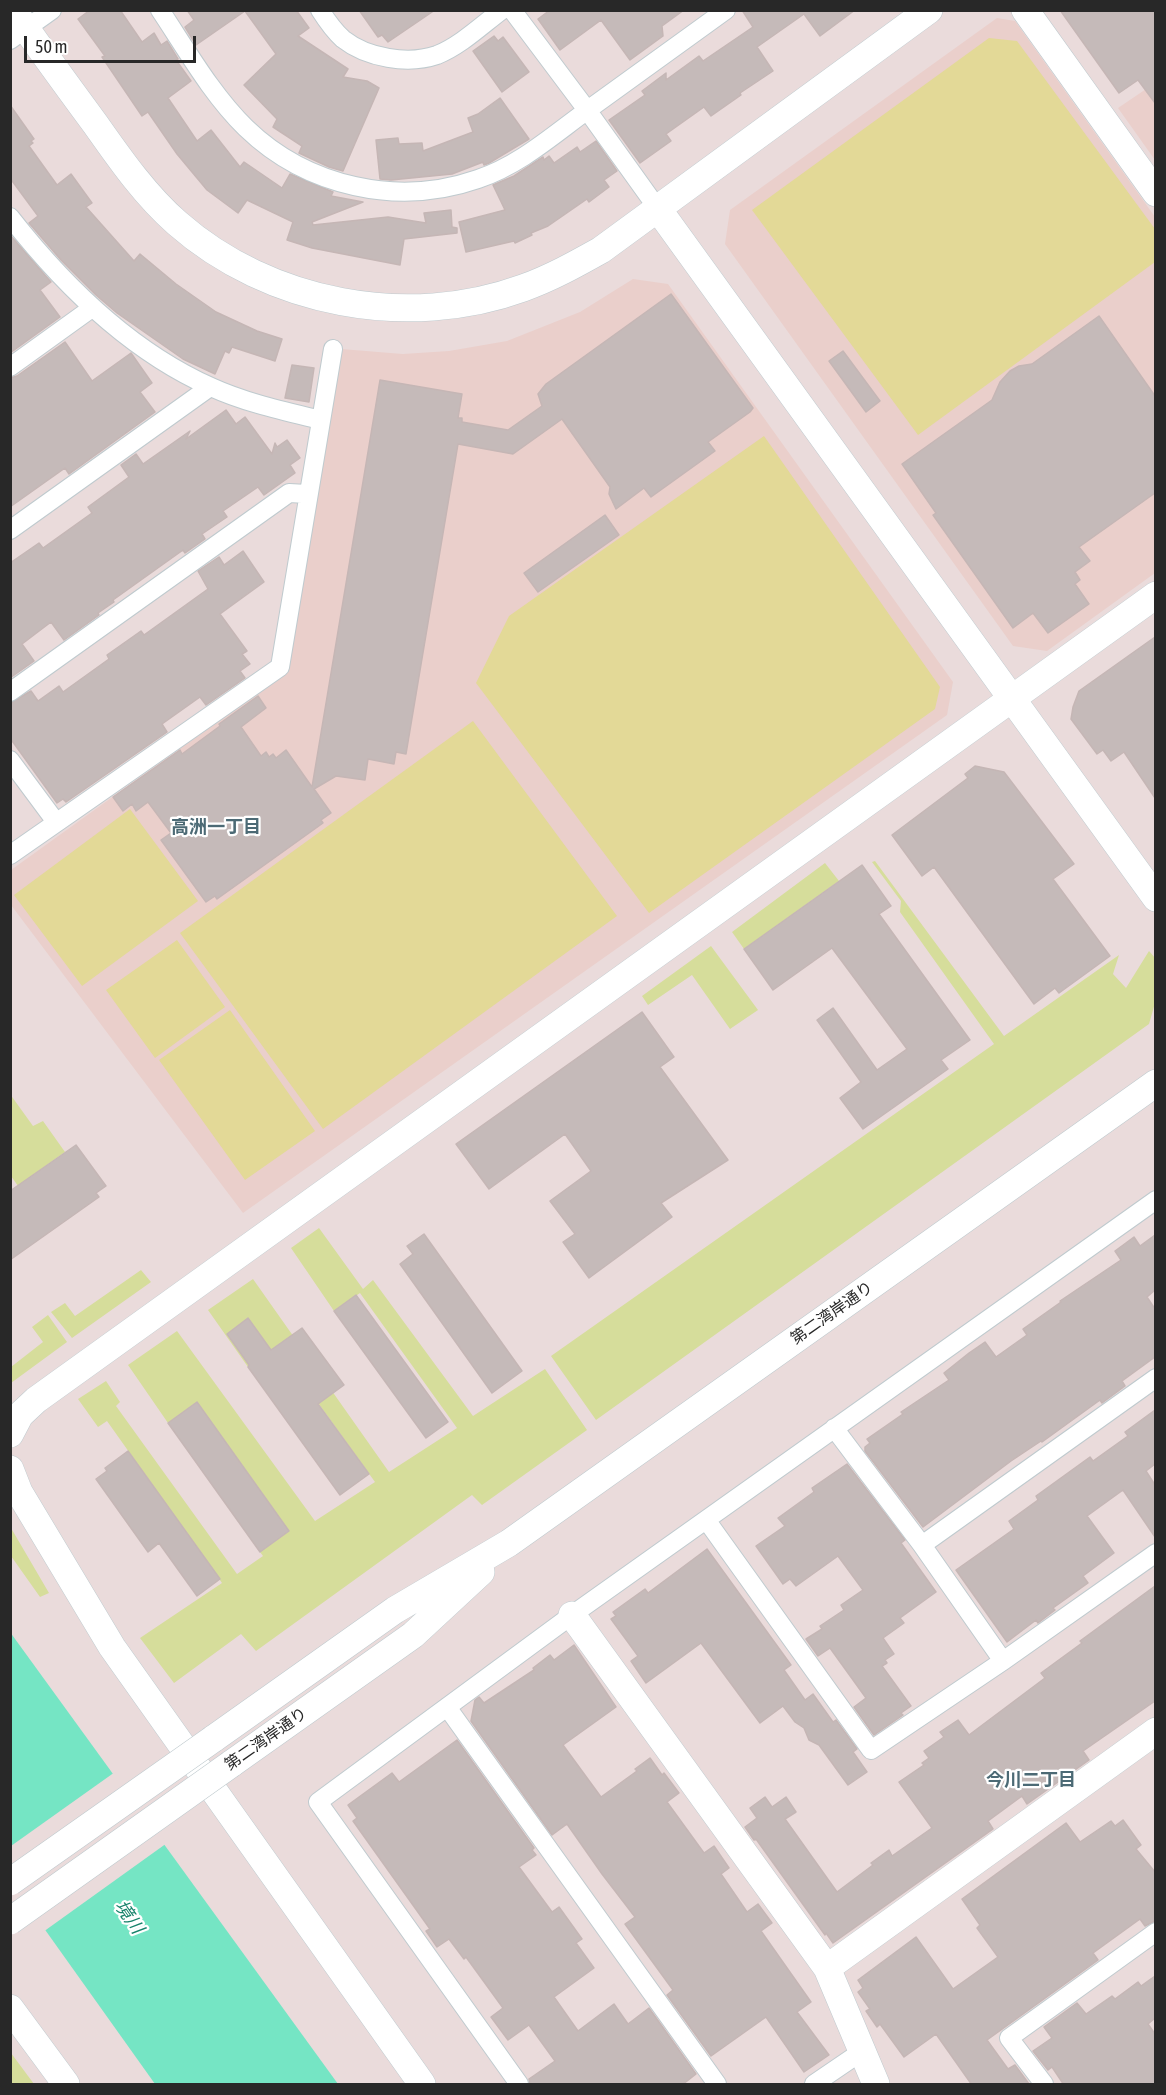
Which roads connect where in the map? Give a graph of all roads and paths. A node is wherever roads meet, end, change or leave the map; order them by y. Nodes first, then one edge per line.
1 (52, 10) edge
2 (160, 10) edge
3 (320, 10) edge
4 (502, 10) edge
5 (512, 10) edge
6 (726, 10) edge
7 (929, 10) edge
8 (1026, 10) edge
9 (16, 26) edge
10 (587, 110) junction
11 (1155, 193) edge
12 (658, 209) junction
13 (10, 217) edge
14 (92, 308) junction
15 (333, 348) dead end
16 (10, 367) edge
17 (210, 387) junction
18 (321, 420) junction
19 (308, 494) junction
20 (10, 530) edge
21 (1155, 595) edge
22 (10, 692) edge
23 (1011, 698) junction
24 (10, 760) edge
25 (56, 822) junction
26 (10, 855) edge
27 (1155, 898) edge
28 (1155, 1083) edge
29 (1155, 1200) edge
30 (1155, 1378) edge
31 (834, 1428) junction
32 (10, 1434) edge
33 (10, 1469) edge
34 (706, 1521) junction
35 (509, 1543) junction
36 (922, 1545) junction
37 (1155, 1553) edge
38 (572, 1615) junction
39 (1003, 1661) junction
40 (447, 1707) junction
41 (1155, 1731) edge
42 (10, 1882) edge
43 (10, 1921) edge
44 (1155, 1932) edge
45 (827, 1968) junction
46 (10, 2008) edge
47 (861, 2052) junction
48 (66, 2085) edge
49 (422, 2085) edge
50 (519, 2085) edge
51 (717, 2085) edge
52 (814, 2085) edge
53 (876, 2085) edge
54 (1044, 2085) edge

1 - 9 street
2 - 10 street
3 - 4 street
5 - 10 street
6 - 10 street
7 - 12 street
8 - 11 street
9 - 12 street
10 - 12 street
12 - 23 street
13 - 14 street
14 - 16 street
14 - 17 street
15 - 18 street
17 - 18 street
17 - 20 street
18 - 19 street
19 - 22 street
19 - 25 street
21 - 23 street
23 - 27 street
23 - 32 street
24 - 25 street
25 - 26 street
28 - 35 street, 第二湾岸通り
29 - 31 street
30 - 36 street
31 - 34 street
31 - 36 street
33 - 49 street
34 - 38 street
34 - 39 street
35 - 42 street, 第二湾岸通り, bridge
35 - 43 street, 第二湾岸通り, bridge
36 - 39 street
37 - 39 street
38 - 40 street
38 - 45 street
40 - 50 street
40 - 51 street
41 - 45 street
44 - 54 street
45 - 47 street
46 - 48 street
47 - 52 street
47 - 53 street

